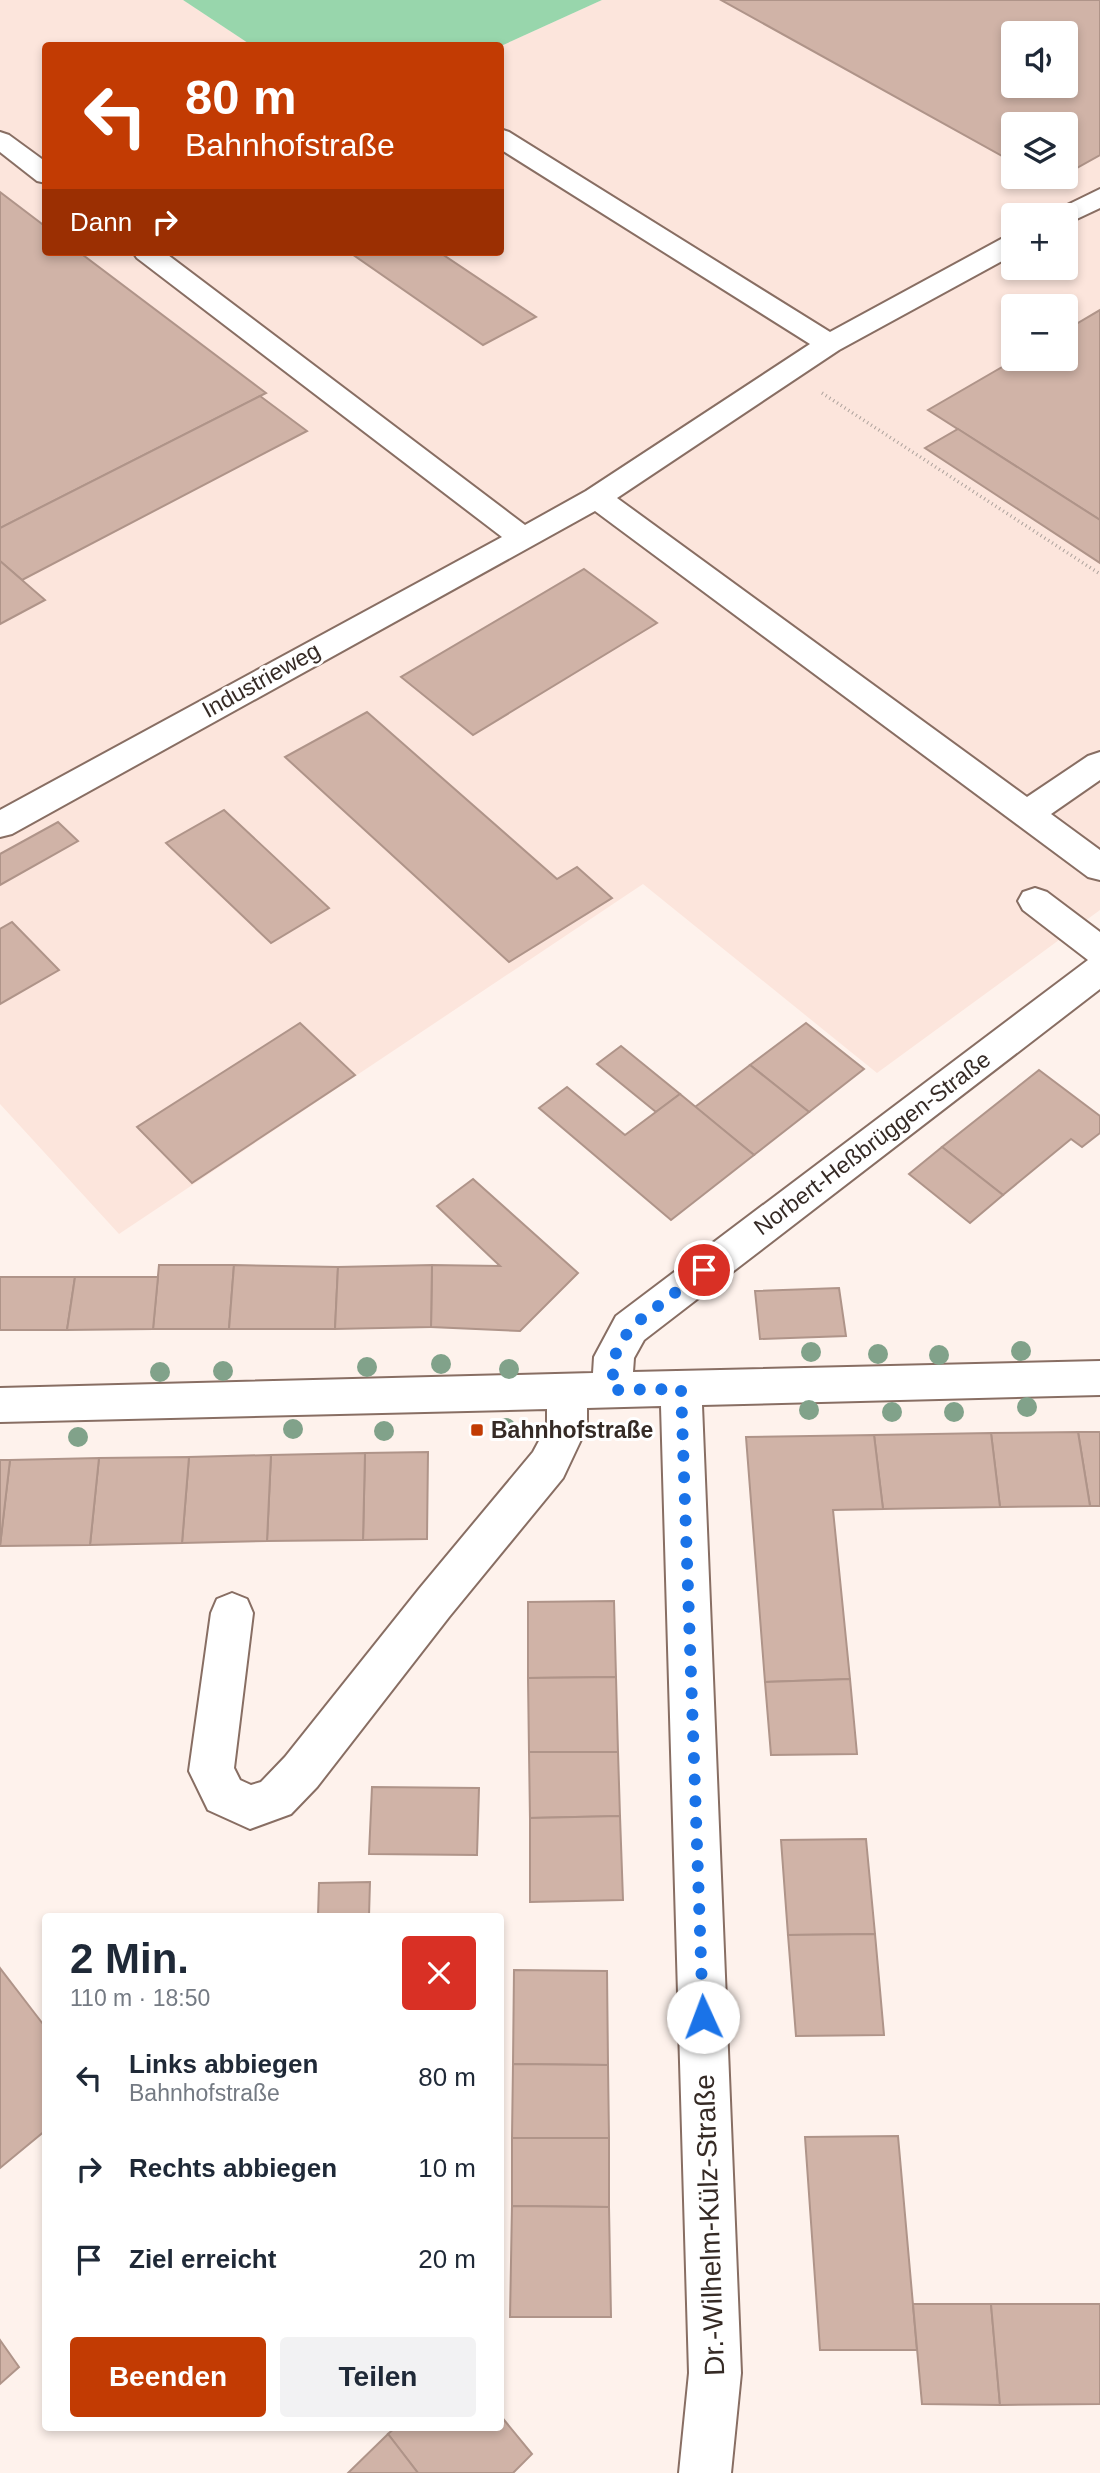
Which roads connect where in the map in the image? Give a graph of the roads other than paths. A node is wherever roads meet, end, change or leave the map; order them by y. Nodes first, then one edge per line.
1 (0, 140) edge
2 (504, 140) edge
3 (42, 172) edge
4 (1100, 197) edge
5 (1078, 209) edge
6 (1001, 251) edge
7 (152, 256) edge
8 (829, 344) junction
9 (597, 498) junction
10 (523, 538) junction
11 (1100, 764) edge
12 (1027, 814) junction
13 (0, 825) edge
14 (1100, 867) edge
15 (1035, 901) dead end
16 (1100, 951) edge
17 (1100, 970) edge
18 (1100, 1378) edge
19 (681, 1389) junction
20 (612, 1390) junction
21 (567, 1391) junction
22 (0, 1405) edge
23 (232, 1613) dead end
24 (705, 2473) edge

1 - 3 street
2 - 8 street
4 - 5 street
6 - 8 street, Industrieweg
7 - 10 street
8 - 9 street, Industrieweg
9 - 10 street, Industrieweg
9 - 12 street
10 - 13 street, Industrieweg
11 - 12 street
12 - 14 street
15 - 16 street
17 - 20 street, Norbert-Heßbrüggen-Straße
18 - 19 street
19 - 20 street
19 - 24 street, Dr.-Wilhelm-Külz-Straße
20 - 21 street
21 - 22 street
21 - 23 street

